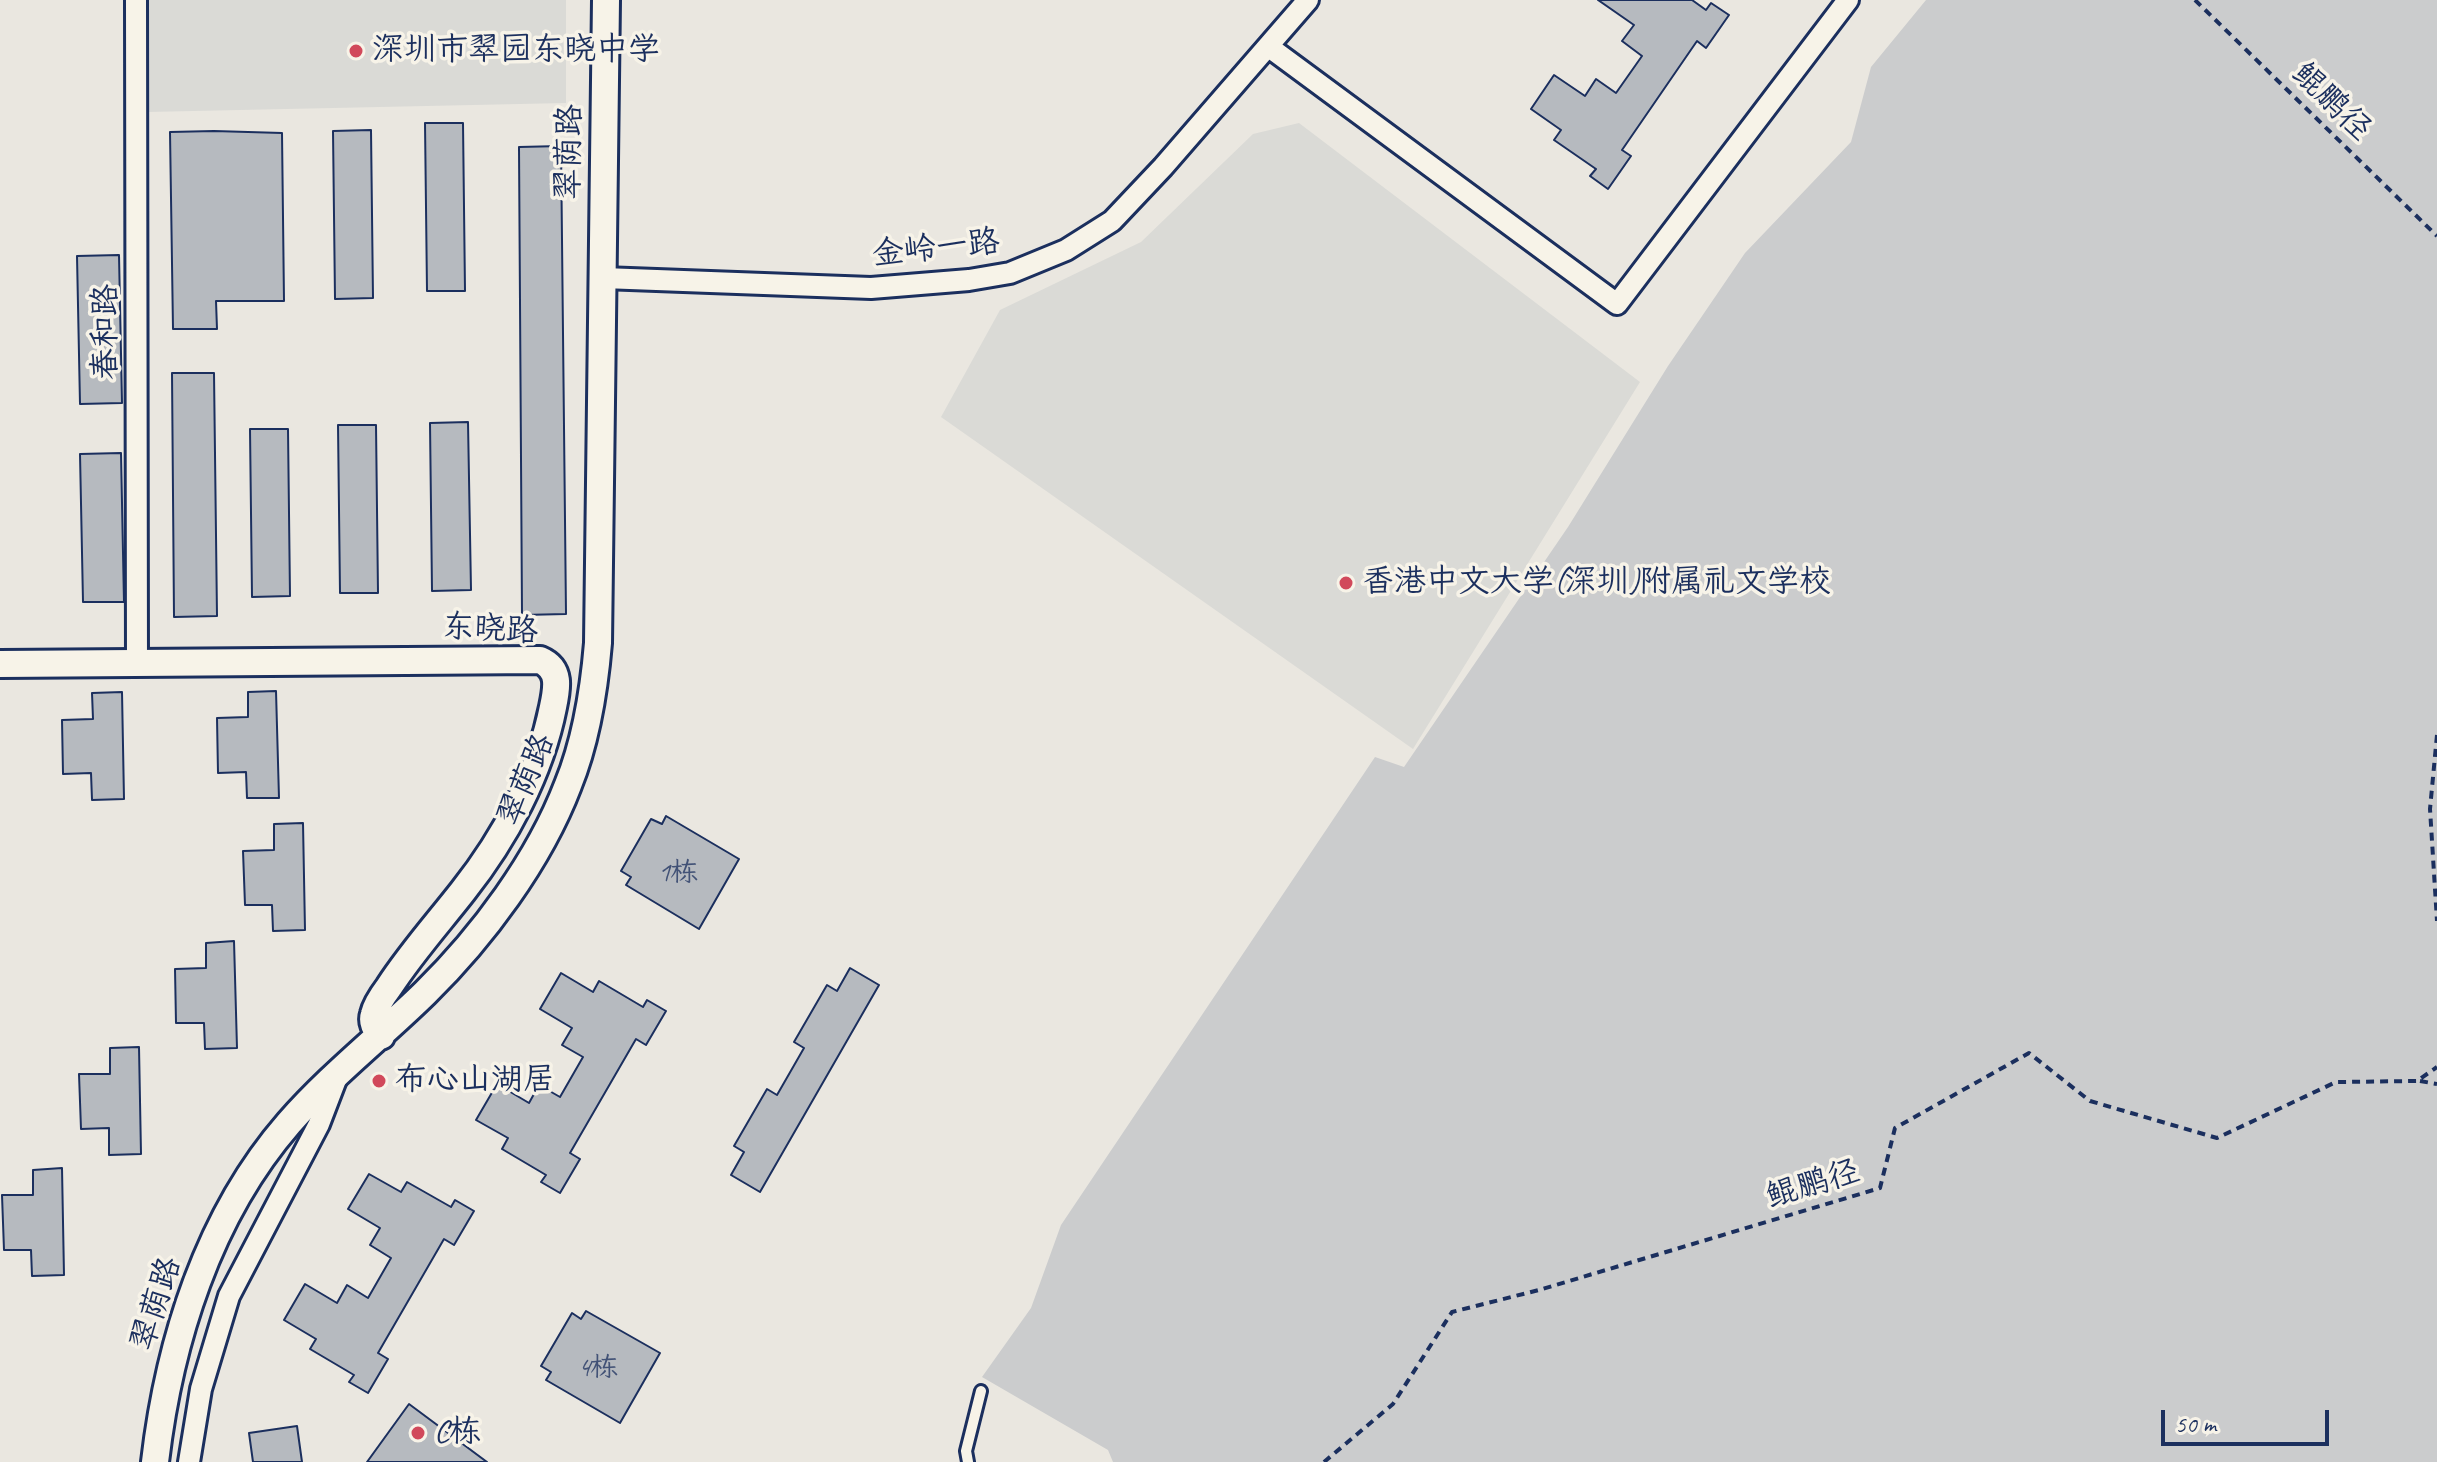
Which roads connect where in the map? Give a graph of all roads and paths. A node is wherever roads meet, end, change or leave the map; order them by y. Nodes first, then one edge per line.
1 (136, 0) edge
2 (606, 0) edge
3 (1308, 0) edge
4 (1848, 0) edge
5 (2195, 0) edge
6 (1269, 47) junction
7 (2437, 236) edge
8 (603, 278) junction
9 (137, 663) junction
10 (0, 664) edge
11 (2437, 735) edge
12 (2437, 921) edge
13 (381, 1036) junction
14 (2437, 1067) edge
15 (339, 1073) junction
16 (2417, 1081) junction
17 (2437, 1084) edge
18 (981, 1391) dead end
19 (155, 1462) edge
20 (189, 1462) edge
21 (968, 1462) edge
22 (1324, 1462) edge

1 - 9 street, 春和路
2 - 8 street, 翠荫路
3 - 6 street, 金岭一路
4 - 6 street
5 - 7 path, 鲲鹏径
6 - 8 street, 金岭一路
8 - 13 street, 翠荫路
9 - 10 street, 东晓路
9 - 13 street, 东晓路
11 - 12 path
13 - 15 street, 翠荫路
14 - 16 path
15 - 19 street, 翠荫路
15 - 20 street
16 - 17 path
16 - 22 path, 鲲鹏径
18 - 21 lane

